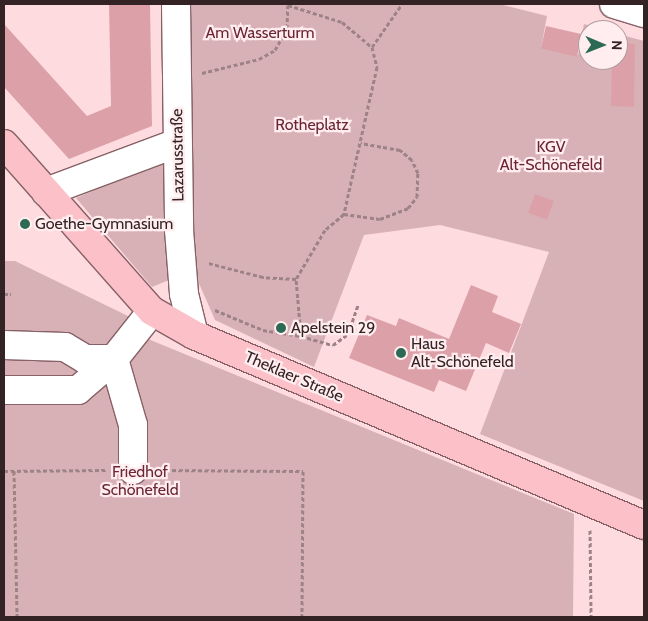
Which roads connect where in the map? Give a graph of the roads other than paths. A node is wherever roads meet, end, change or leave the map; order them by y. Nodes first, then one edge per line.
1 (176, 4) edge
2 (614, 4) edge
3 (644, 13) edge
4 (177, 143) junction
5 (4, 144) edge
6 (46, 192) junction
7 (152, 311) junction
8 (194, 335) junction
9 (4, 345) edge
10 (114, 359) junction
11 (4, 390) edge
12 (133, 470) road end
13 (644, 525) edge

1 - 4 street, Lazarusstraße
2 - 3 street
4 - 6 street
4 - 8 street, Lazarusstraße
5 - 6 main road, Theklaer Straße
6 - 7 main road, Theklaer Straße
7 - 8 main road, Theklaer Straße
7 - 10 street
8 - 13 main road, Theklaer Straße
9 - 10 street
10 - 11 street
10 - 12 street

